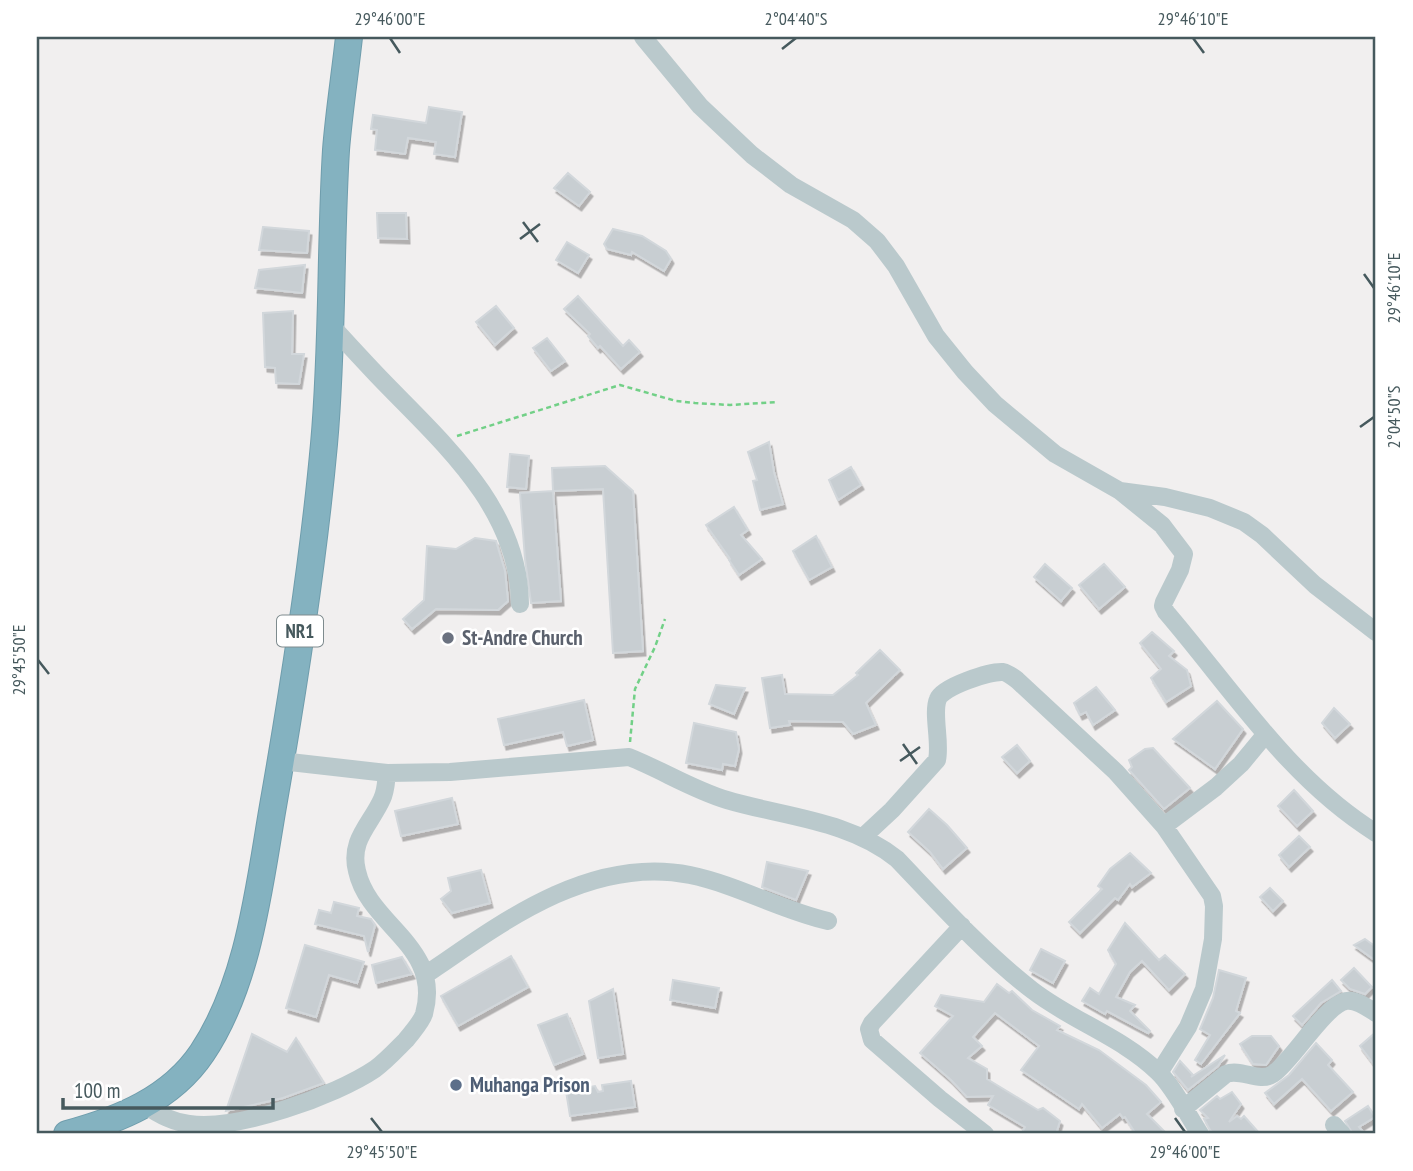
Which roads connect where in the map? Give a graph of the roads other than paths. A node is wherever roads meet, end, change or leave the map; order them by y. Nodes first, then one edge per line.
1 (349, 37) edge
2 (643, 37) edge
3 (330, 324) junction
4 (1120, 491) junction
5 (520, 604) dead end
6 (1376, 632) edge
7 (1265, 735) junction
8 (281, 761) junction
9 (387, 773) junction
10 (1164, 826) junction
11 (1376, 833) edge
12 (863, 837) junction
13 (828, 921) dead end
14 (962, 926) junction
15 (427, 974) junction
16 (1376, 1013) edge
17 (1159, 1073) junction
18 (145, 1105) junction
19 (1183, 1109) junction
20 (67, 1134) edge
21 (985, 1134) edge
22 (1200, 1134) edge

1 - 3 highway, NR1
2 - 4 street
3 - 5 street
3 - 8 highway, NR1
4 - 6 street
4 - 7 street
7 - 10 street
7 - 11 street
8 - 9 street
8 - 18 highway, NR1
9 - 12 street
9 - 15 street
10 - 12 street
10 - 17 street
12 - 14 street
13 - 15 street
14 - 17 street
14 - 21 street
15 - 18 street
16 - 19 street
17 - 19 street
18 - 20 highway, NR1
19 - 22 street

